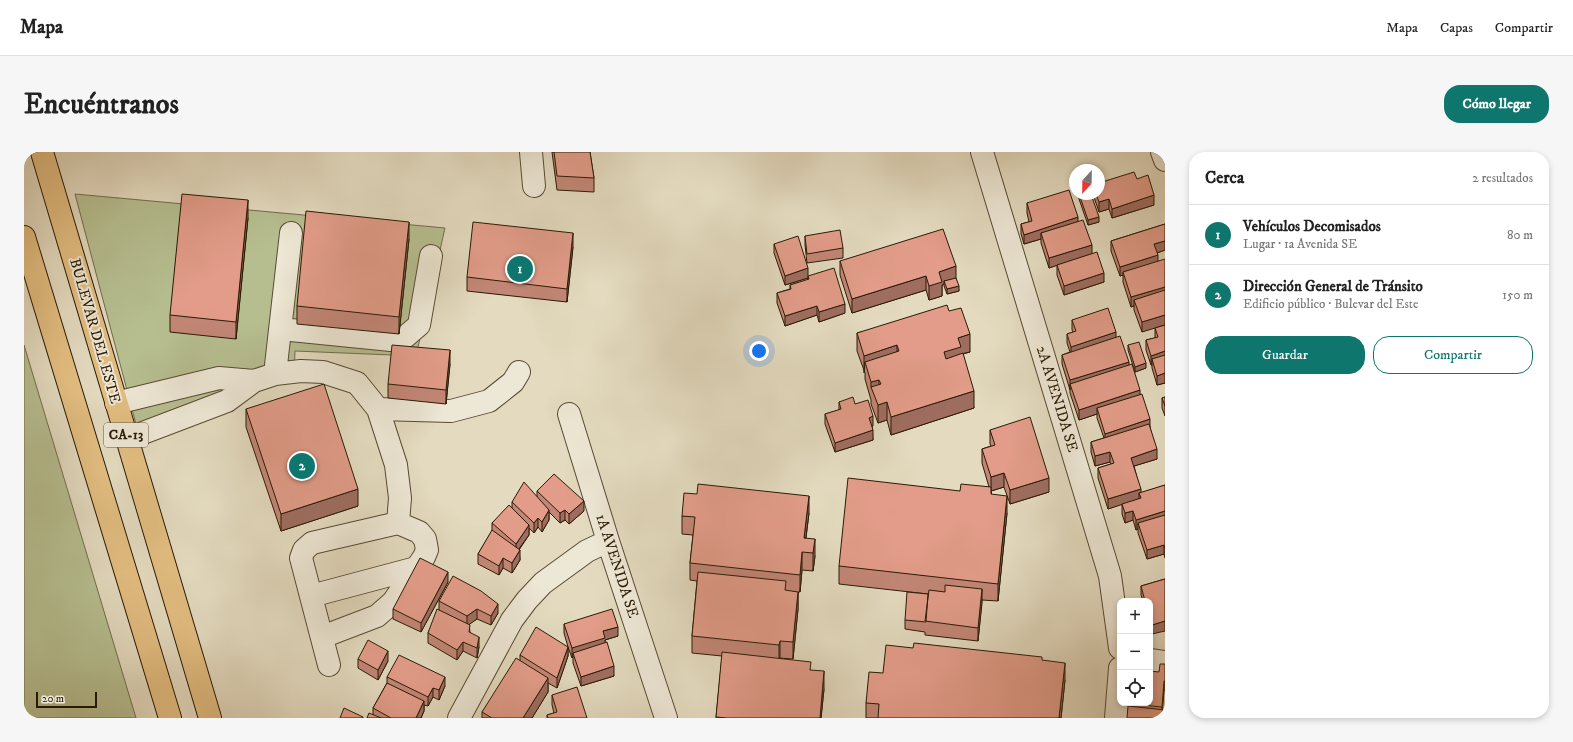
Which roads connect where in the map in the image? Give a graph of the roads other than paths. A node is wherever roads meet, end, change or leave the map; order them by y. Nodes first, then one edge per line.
1 (42, 152) edge
2 (531, 152) edge
3 (1162, 152) edge
4 (984, 153) edge
5 (1165, 160) edge
6 (534, 186) dead end
7 (291, 233) dead end
8 (24, 237) edge
9 (431, 256) dead end
10 (281, 329) junction
11 (518, 372) dead end
12 (275, 374) junction
13 (254, 381) junction
14 (116, 402) junction
15 (378, 409) junction
16 (569, 414) dead end
17 (127, 439) junction
18 (398, 523) junction
19 (608, 541) junction
20 (416, 568) junction
21 (311, 596) junction
22 (1118, 634) edge
23 (322, 637) junction
24 (1153, 660) edge
25 (1165, 662) edge
26 (329, 665) dead end
27 (1120, 670) edge
28 (170, 718) edge
29 (210, 718) edge
30 (459, 718) edge
31 (666, 718) edge
32 (1116, 718) edge

1 - 14 highway, BULEVAR DEL ESTE / CA-13
2 - 6 street
3 - 5 street
4 - 22 street, 2A AVENIDA SE
7 - 10 street
8 - 28 highway, CA-13
9 - 10 street
10 - 12 street
11 - 15 street
12 - 13 street
12 - 15 street
13 - 14 street
13 - 17 street
14 - 17 highway, BULEVAR DEL ESTE / CA-13
15 - 18 street
16 - 19 street, 1A AVENIDA SE
17 - 29 highway, BULEVAR DEL ESTE / CA-13
18 - 20 street
18 - 21 street
19 - 30 street
19 - 31 street, 1A AVENIDA SE
20 - 21 street
20 - 23 street
21 - 23 street
23 - 26 street
24 - 25 street
27 - 32 street

